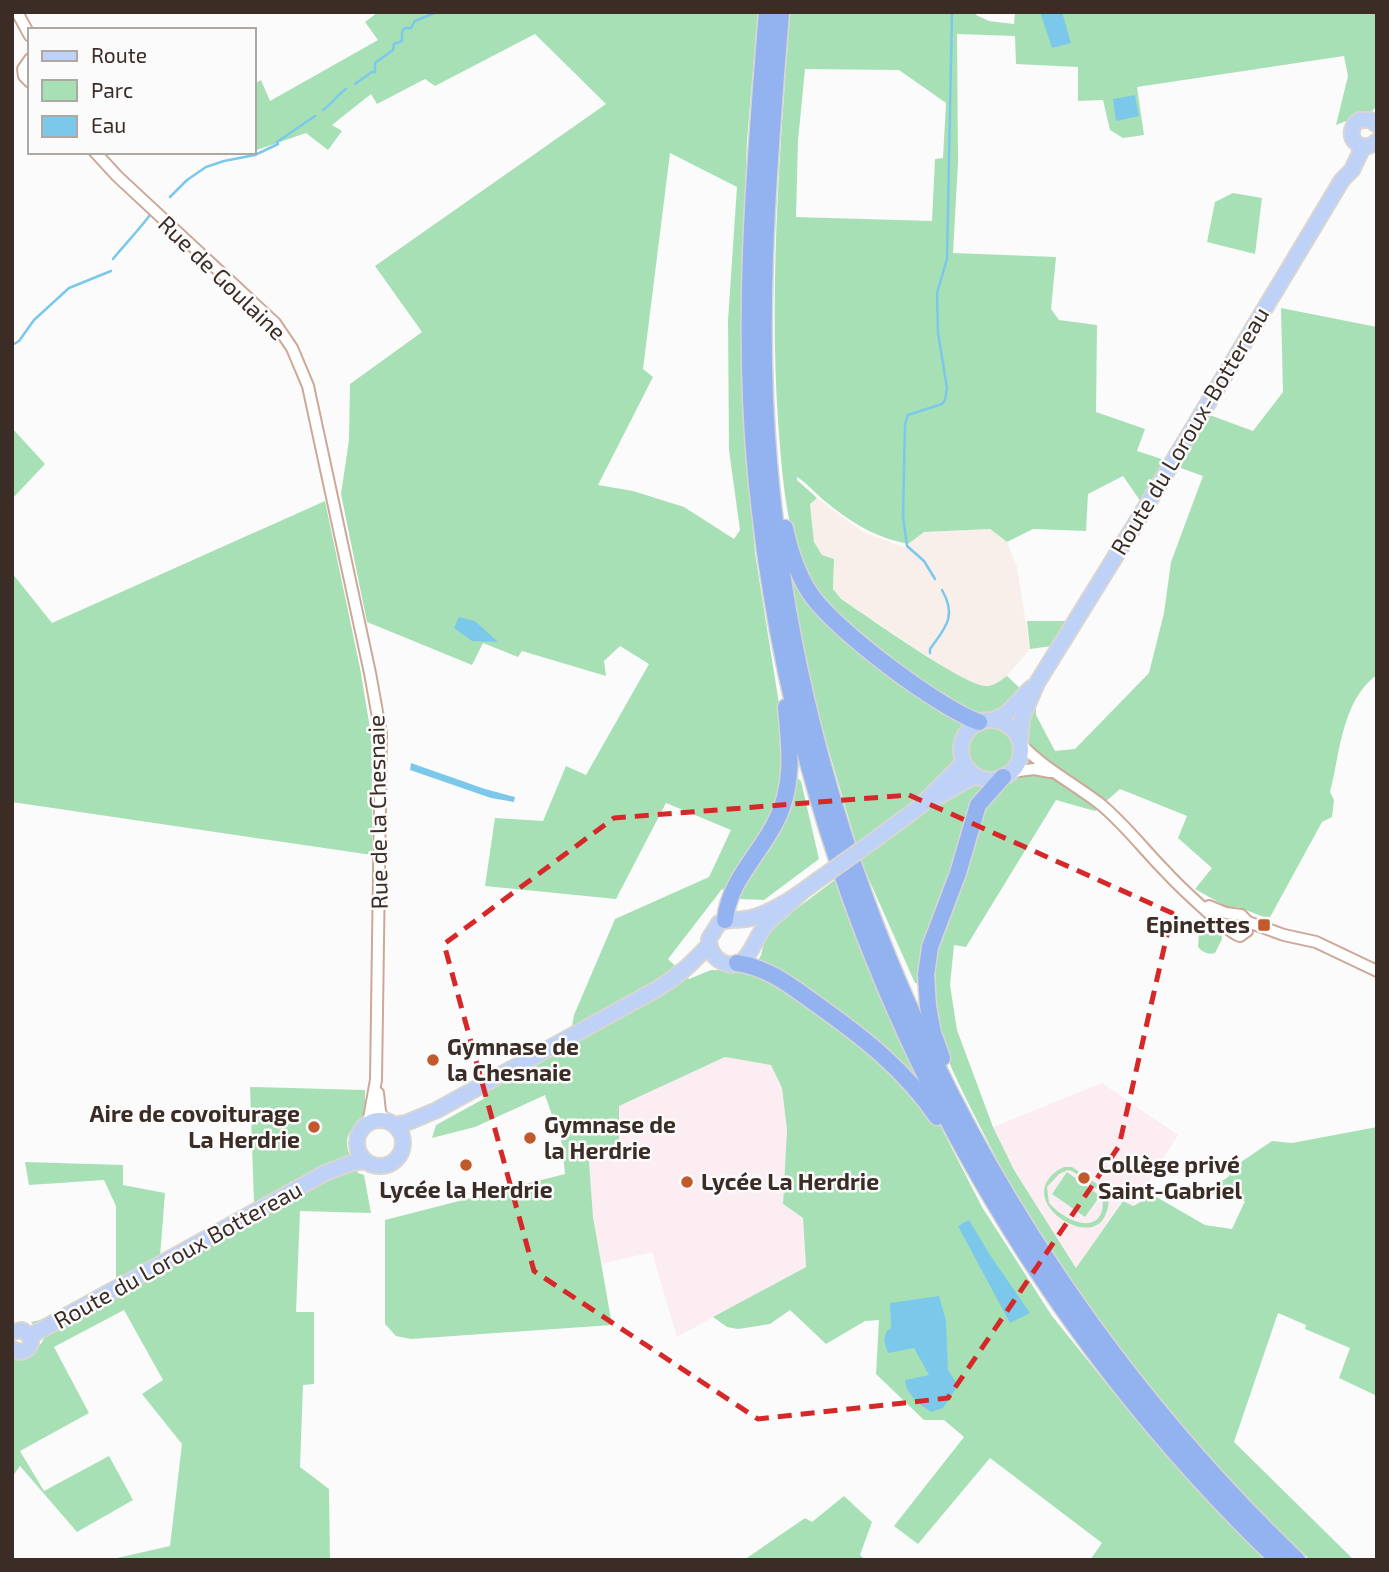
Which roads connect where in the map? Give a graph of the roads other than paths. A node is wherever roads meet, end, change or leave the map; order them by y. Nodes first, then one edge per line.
1 (17, 12) edge
2 (767, 12) edge
3 (781, 12) edge
4 (28, 32) edge
5 (28, 62) edge
6 (28, 80) edge
7 (1375, 120) edge
8 (1365, 144) edge
9 (97, 154) edge
10 (767, 434) junction
11 (334, 505) joint
12 (785, 670) junction
13 (1037, 682) junction
14 (986, 721) junction
15 (1020, 742) junction
16 (963, 763) junction
17 (1007, 775) junction
18 (1057, 775) junction
19 (975, 776) junction
20 (919, 807) junction
21 (804, 890) junction
22 (1200, 903) junction
23 (1234, 915) junction
24 (732, 920) junction
25 (1248, 927) junction
26 (1227, 928) junction
27 (754, 940) junction
28 (709, 945) junction
29 (720, 961) junction
30 (737, 963) junction
31 (1377, 971) edge
32 (677, 977) junction
33 (376, 1080) junction
34 (438, 1110) junction
35 (959, 1112) junction
36 (389, 1123) junction
37 (368, 1124) junction
38 (403, 1142) junction
39 (357, 1144) junction
40 (365, 1161) junction
41 (325, 1173) junction
42 (978, 1177) junction
43 (12, 1332) edge
44 (30, 1336) junction
45 (12, 1349) edge
46 (1278, 1560) edge
47 (1297, 1560) edge

1 - 4 street
2 - 12 highway
3 - 10 highway
5 - 6 street
7 - 8 main road, Route du Loroux-Bottereau
8 - 13 main road, Route du Loroux-Bottereau
9 - 11 street, Rue de Goulaine
10 - 14 highway
10 - 35 highway
11 - 33 street, Rue de la Chesnaie
12 - 24 highway
12 - 42 highway
13 - 14 main road, Route du Loroux-Bottereau
13 - 15 main road, Route du Loroux-Bottereau
14 - 15 main road
14 - 16 main road
15 - 17 main road
15 - 18 street
16 - 19 main road
16 - 20 main road
17 - 18 street
17 - 19 main road
17 - 35 highway
18 - 22 street
19 - 20 main road
20 - 21 main road, bridge
21 - 24 main road
21 - 27 main road
22 - 23 street
22 - 26 street
23 - 25 street
23 - 26 street
24 - 27 main road
24 - 28 main road
25 - 26 street
25 - 31 street
27 - 30 main road
28 - 29 main road
28 - 32 main road
29 - 30 main road
29 - 32 main road
30 - 42 highway
32 - 34 main road
33 - 36 street
33 - 37 street
34 - 36 main road
34 - 38 main road
35 - 47 highway
36 - 37 main road
36 - 38 main road
37 - 39 main road
38 - 40 main road
39 - 40 main road
39 - 41 main road, Route du Loroux Bottereau
40 - 41 main road, Route du Loroux Bottereau
41 - 44 main road, Route du Loroux Bottereau
42 - 46 highway
43 - 44 main road
44 - 45 main road, Route du Loroux Bottereau

